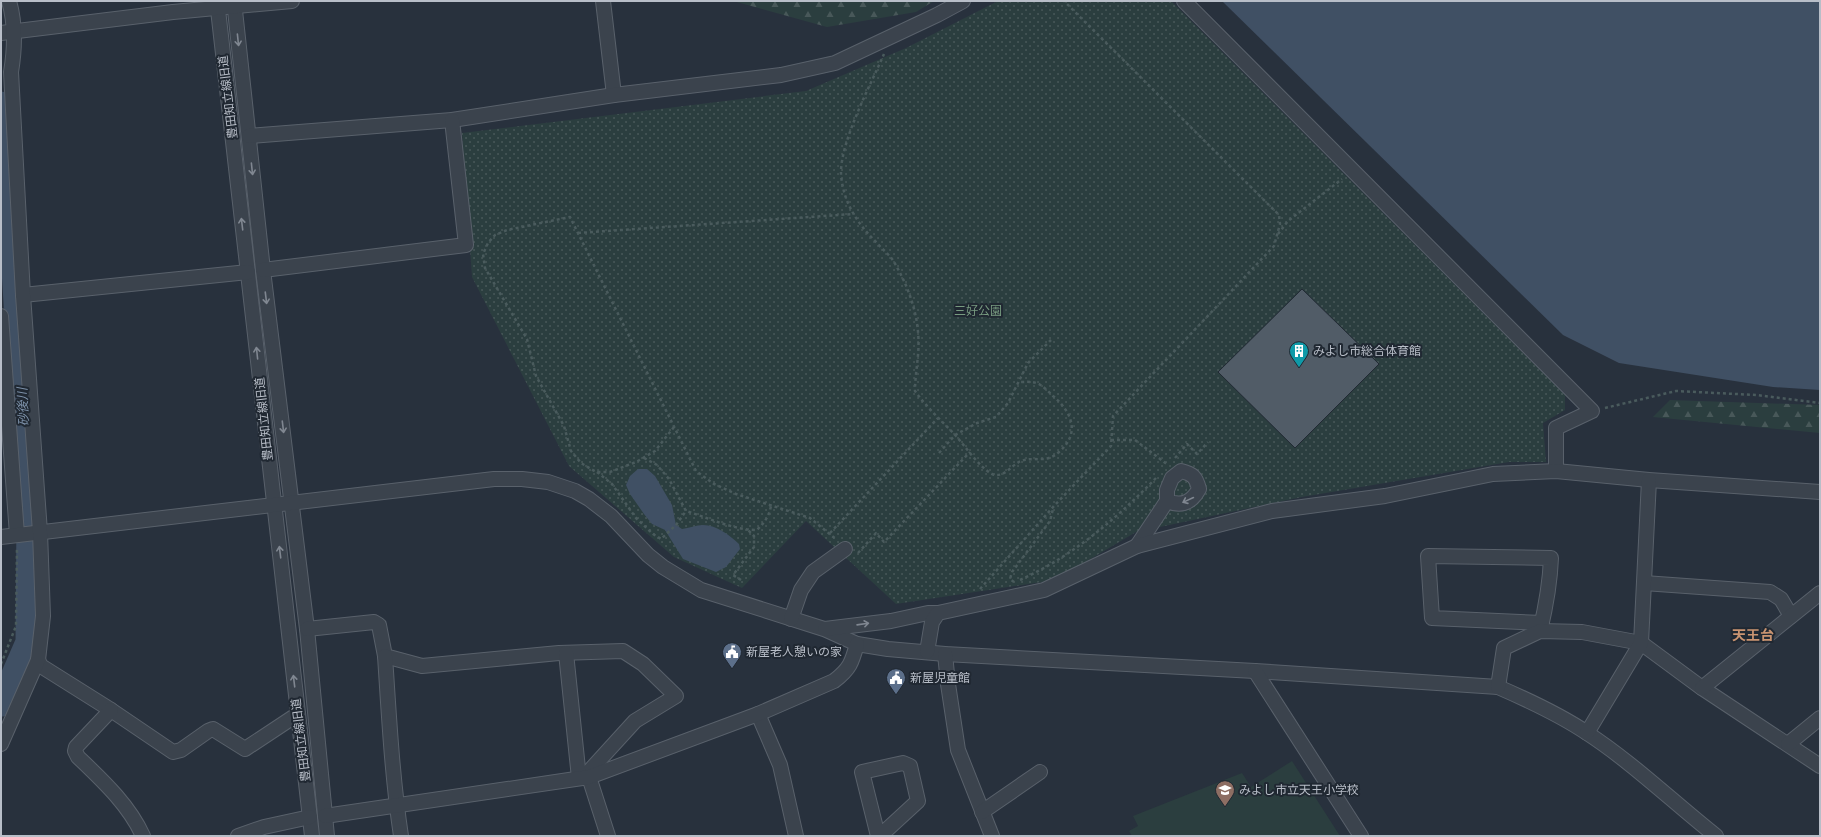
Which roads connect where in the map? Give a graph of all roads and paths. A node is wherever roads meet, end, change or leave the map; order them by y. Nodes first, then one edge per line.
1 (9, 1) edge
2 (292, 1) edge
3 (603, 1) edge
4 (963, 1) edge
5 (1064, 1) edge
6 (1184, 1) edge
7 (235, 4) edge
8 (217, 5) edge
9 (8, 32) edge
10 (893, 36) junction
11 (614, 95) junction
12 (452, 120) junction
13 (249, 136) junction
14 (1353, 170) junction
15 (853, 214) junction
16 (578, 233) junction
17 (1278, 234) junction
18 (263, 270) junction
19 (248, 272) junction
20 (23, 295) junction
21 (1, 316) edge
22 (1051, 340) dead end
23 (1018, 382) junction
24 (1820, 403) edge
25 (1592, 411) junction
26 (938, 418) junction
27 (674, 427) junction
28 (955, 435) junction
29 (1111, 440) junction
30 (1208, 442) dead end
31 (970, 452) junction
32 (939, 453) dead end
33 (643, 458) junction
34 (1168, 465) junction
35 (1163, 471) dead end
36 (1556, 471) junction
37 (596, 472) junction
38 (1158, 477) dead end
39 (1649, 480) junction
40 (1820, 492) edge
41 (1167, 501) dead end
42 (291, 503) junction
43 (274, 505) junction
44 (771, 506) junction
45 (1054, 506) junction
46 (686, 511) junction
47 (748, 530) junction
48 (40, 532) junction
49 (830, 533) junction
50 (19, 534) junction
51 (1, 537) edge
52 (1137, 546) junction
53 (845, 549) junction
54 (741, 580) dead end
55 (1644, 583) junction
56 (978, 591) dead end
57 (1820, 593) edge
58 (938, 613) junction
59 (1791, 616) junction
60 (791, 619) junction
61 (1541, 627) junction
62 (307, 629) junction
63 (824, 629) junction
64 (1641, 643) junction
65 (857, 644) junction
66 (927, 652) junction
67 (566, 653) junction
68 (945, 654) junction
69 (385, 656) junction
70 (38, 660) junction
71 (1, 664) edge
72 (1255, 671) junction
73 (1498, 687) junction
74 (1702, 688) junction
75 (111, 710) junction
76 (298, 714) junction
77 (758, 714) junction
78 (1820, 718) edge
79 (1588, 733) junction
80 (1, 744) edge
81 (1788, 744) junction
82 (1820, 766) edge
83 (1040, 772) dead end
84 (583, 778) junction
85 (396, 805) junction
86 (982, 812) junction
87 (325, 816) junction
88 (310, 817) junction
89 (143, 836) edge
90 (238, 836) edge
91 (312, 836) edge
92 (328, 836) edge
93 (401, 836) edge
94 (608, 836) edge
95 (796, 836) edge
96 (879, 836) edge
97 (992, 836) edge
98 (1361, 836) edge
99 (1715, 836) edge

1 - 9 street
2 - 7 street
3 - 11 street
4 - 10 street
5 - 17 path
6 - 14 street
7 - 8 street
7 -> 13 street, 豊田知立線旧道
8 - 9 street
19 -> 8 street, 豊田知立線旧道
9 - 20 street
10 - 11 street
10 - 15 path
11 - 12 street
12 - 13 street
12 - 18 street
13 -> 18 street, 豊田知立線旧道
14 - 17 path
14 - 25 street
15 - 16 path
15 - 26 path
16 - 27 path
16 - 37 path
17 - 29 path
18 -> 42 street, 豊田知立線旧道
19 - 20 street
43 -> 19 street, 豊田知立線旧道
20 - 48 street
21 - 50 street
22 - 23 path
23 - 28 path
23 - 31 path
24 - 25 path
25 - 36 street
26 - 28 path
26 - 49 path
27 - 33 path
27 - 44 path
28 - 31 path
28 - 32 path
29 - 34 path
29 - 45 path
30 - 34 path
31 - 53 path
33 - 37 path
33 - 46 path
34 - 35 path
36 - 39 street
36 - 52 street
37 - 46 path
38 - 45 path
39 - 40 street
39 - 55 street
41 - 52 street
42 - 43 street
42 - 60 street
42 - 62 street, 豊田知立線旧道
43 - 48 street
76 -> 43 street, 豊田知立線旧道
44 - 47 path
44 - 49 path
45 - 56 path
46 - 47 path
47 - 54 path
48 - 50 street
48 - 70 street
49 - 53 path
50 - 51 street
50 - 71 path
52 - 58 street
53 - 60 street
55 - 59 street
55 - 64 street
57 - 59 street
63 -> 58 street
58 - 66 street
59 - 74 street
60 - 63 street
61 - 61 street
61 - 64 street
61 - 73 street
62 - 69 street
62 - 87 street, 豊田知立線旧道
63 - 65 street
64 - 74 street
64 - 79 street
65 - 66 street
65 - 77 street
66 - 68 street
67 - 69 street
67 - 84 street
67 - 84 street
68 - 72 street
68 - 86 street
69 - 85 street
70 - 75 street
70 - 80 street
72 - 73 street
72 - 98 street
73 - 79 street
74 - 81 street
75 - 76 street
75 - 89 street
76 - 88 street, 豊田知立線旧道
77 - 84 street
77 - 95 street
78 - 81 street
79 - 99 street
81 - 82 street
83 - 86 street
84 - 85 street
84 - 94 street
85 - 87 street
85 - 93 street
86 - 97 street
87 - 92 street, 豊田知立線旧道
88 - 90 street
88 - 91 street, 豊田知立線旧道
96 - 96 street

